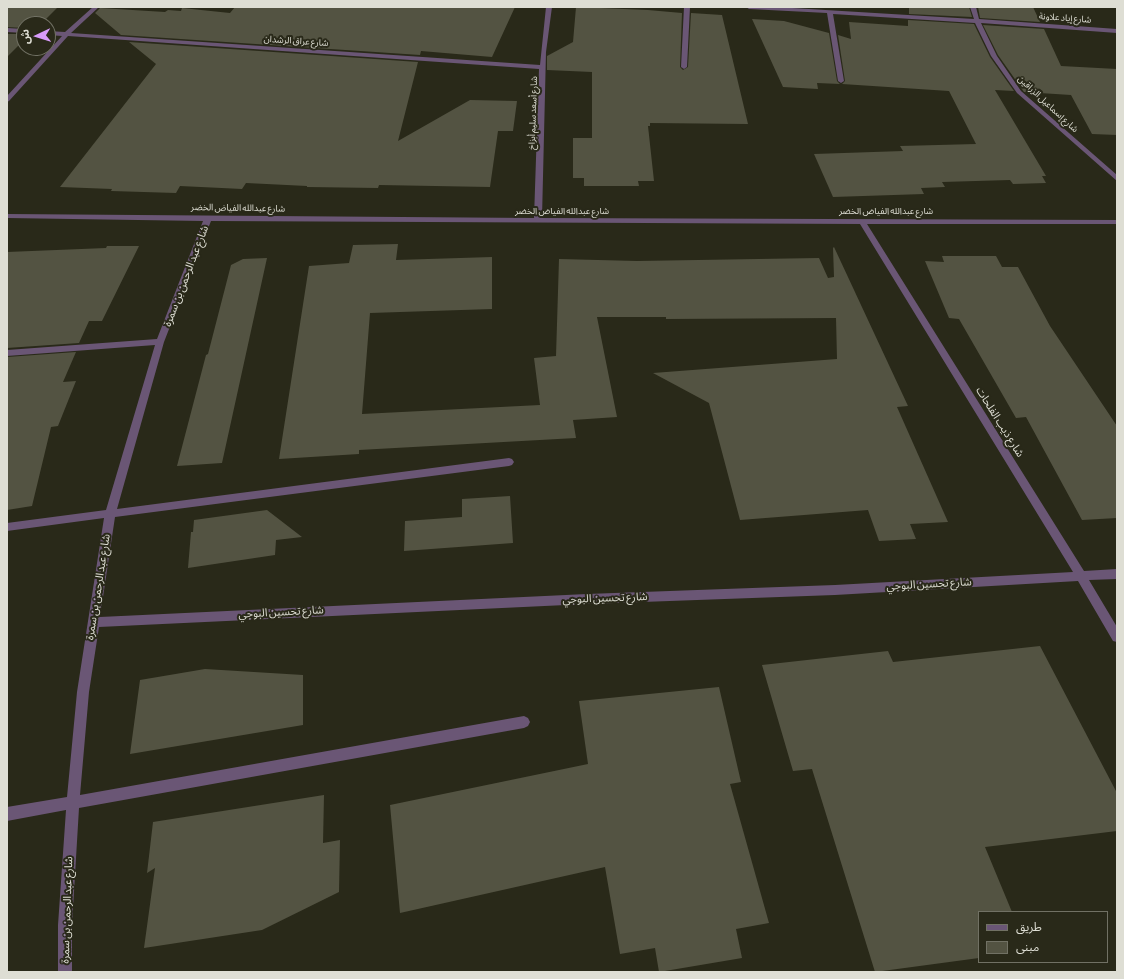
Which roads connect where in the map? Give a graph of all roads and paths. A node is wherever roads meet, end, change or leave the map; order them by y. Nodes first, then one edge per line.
1 (96, 7) edge
2 (549, 7) edge
3 (686, 7) edge
4 (749, 7) edge
5 (973, 7) edge
6 (830, 12) junction
7 (977, 21) junction
8 (1117, 31) edge
9 (56, 33) edge
10 (67, 34) junction
11 (543, 67) junction
12 (684, 67) dead end
13 (841, 81) dead end
14 (7, 100) edge
15 (1117, 179) edge
16 (7, 216) edge
17 (208, 218) junction
18 (538, 220) junction
19 (862, 221) junction
20 (1117, 222) edge
21 (160, 342) junction
22 (7, 353) edge
23 (509, 462) dead end
24 (110, 514) junction
25 (7, 527) edge
26 (1117, 574) edge
27 (1081, 576) junction
28 (93, 622) junction
29 (1117, 637) edge
30 (524, 722) dead end
31 (72, 803) junction
32 (7, 814) edge
33 (65, 972) edge

1 - 10 street
2 - 11 street, شارع أسعد سليم أبزاخ
3 - 12 street
4 - 6 street, شارع إياد علاونة
5 - 7 street, شارع إسماعيل الزراقين
6 - 7 street, شارع إياد علاونة
6 - 13 street
7 - 8 street, شارع إياد علاونة
7 - 15 street, شارع إسماعيل الزراقين
9 - 10 street, شارع عراق الرشدان
10 - 11 street, شارع عراق الرشدان
10 - 14 street
11 - 18 street, شارع أسعد سليم أبزاخ
16 - 17 street, شارع عبدالله الفياض الخضر
17 - 18 street, شارع عبدالله الفياض الخضر
17 - 21 street, شارع عبد الرحمن بن سمرة
18 - 19 street, شارع عبدالله الفياض الخضر
19 - 20 street, شارع عبدالله الفياض الخضر
19 - 27 street, شارع ذيب الفلحات
21 - 22 street
21 - 24 street, شارع عبد الرحمن بن سمرة
23 - 24 street
24 - 25 street
24 - 28 street, شارع عبد الرحمن بن سمرة
26 - 27 street, شارع تحسين البوجي
27 - 28 street, شارع تحسين البوجي
27 - 29 street, شارع ذيب الفلحات
28 - 31 street, شارع عبد الرحمن بن سمرة
30 - 31 street
31 - 32 street
31 - 33 street, شارع عبد الرحمن بن سمرة

